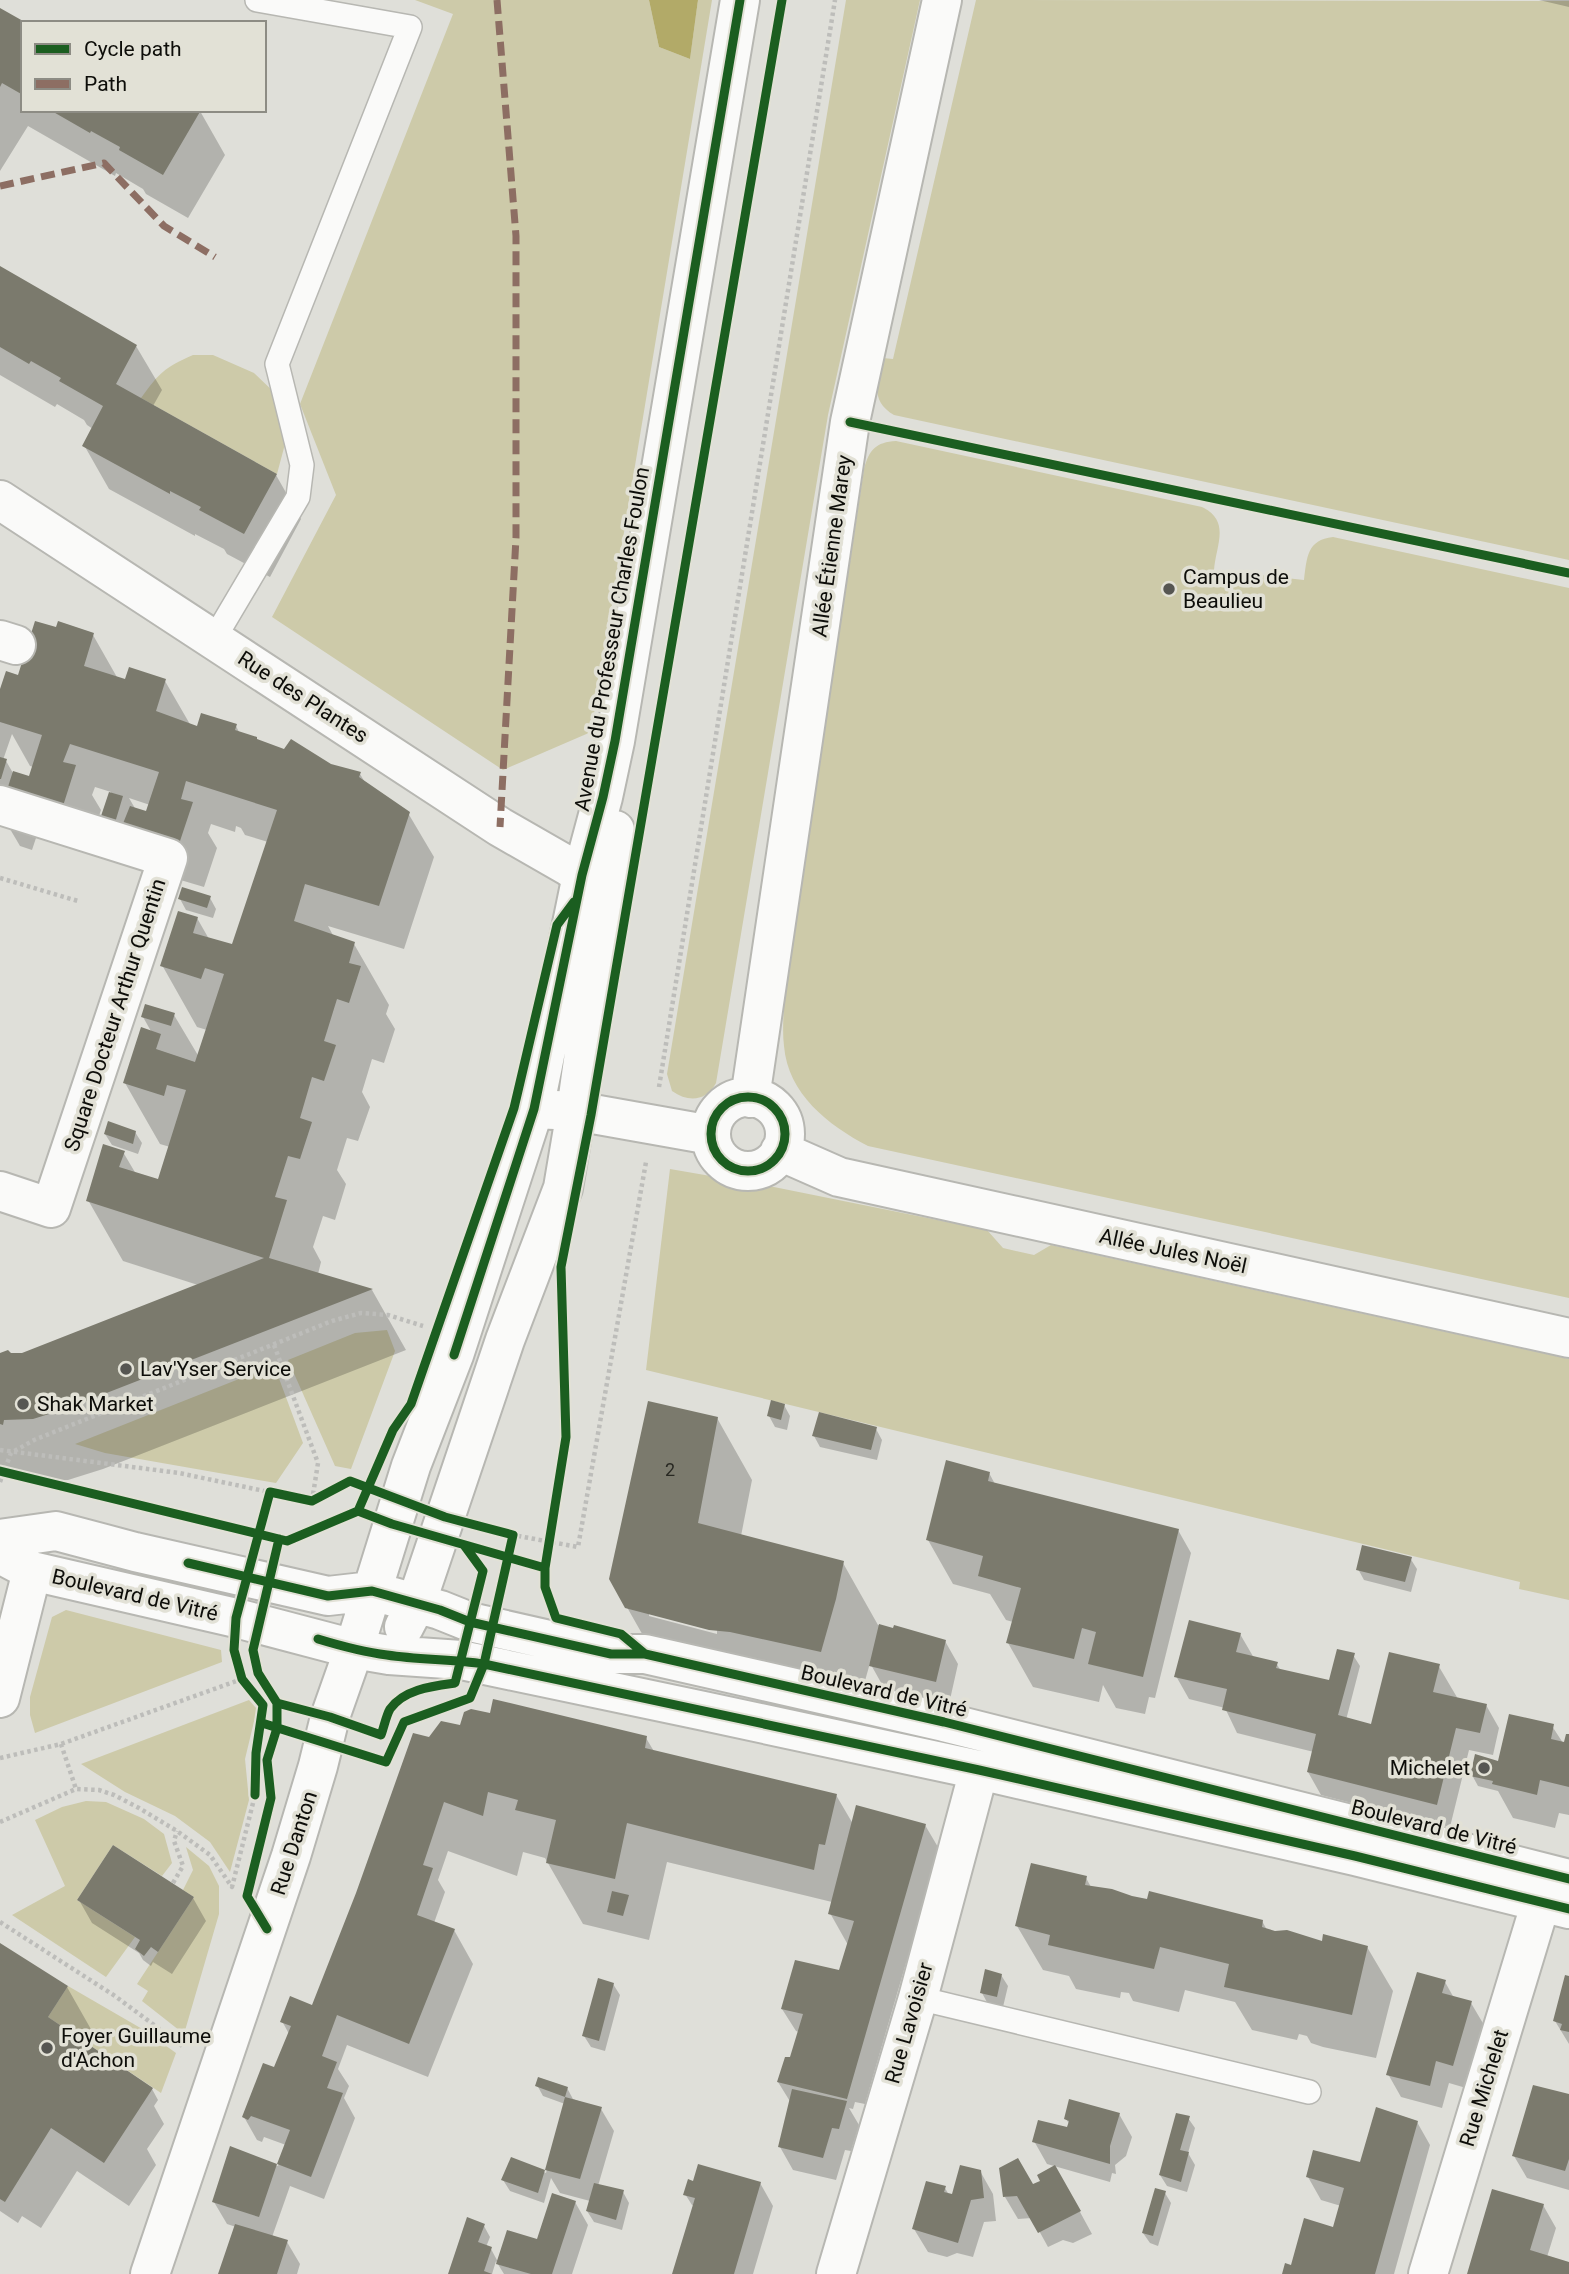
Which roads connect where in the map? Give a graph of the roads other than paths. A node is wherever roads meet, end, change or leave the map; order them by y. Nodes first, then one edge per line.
1 (257, 0) edge
2 (740, 0) edge
3 (942, 0) edge
4 (0, 500) edge
5 (214, 639) junction
6 (0, 805) edge
7 (594, 883) junction
8 (750, 1098) junction
9 (534, 1109) junction
10 (576, 1111) junction
11 (711, 1135) junction
12 (780, 1152) junction
13 (0, 1191) edge
14 (1569, 1338) edge
15 (0, 1539) edge
16 (16, 1563) edge
17 (372, 1591) junction
18 (416, 1604) junction
19 (372, 1652) junction
20 (0, 1698) edge
21 (979, 1770) junction
22 (1560, 1896) edge
23 (918, 1998) junction
24 (1309, 2092) dead end
25 (150, 2274) edge
26 (836, 2274) edge
27 (1428, 2274) edge

1 - 5 lane
2 - 7 main road, Avenue du Professeur Charles Foulon
3 - 8 main road, Allée Étienne Marey
4 - 5 main road, Rue des Plantes
5 - 7 main road, Rue des Plantes
6 - 13 main road, Square Docteur Arthur Quentin
7 - 9 main road, Avenue du Professeur Charles Foulon
7 - 10 main road, Avenue du Professeur Charles Foulon
8 - 11 main road
8 - 12 main road
9 - 10 main road
9 - 17 main road, Avenue du Professeur Charles Foulon
10 - 11 main road
10 - 18 main road, Avenue du Professeur Charles Foulon
11 - 12 main road
12 - 14 main road, Allée Jules Noël
15 - 17 main road, Boulevard de Vitré
16 - 19 main road, Boulevard de Vitré
16 - 20 main road
17 - 18 main road, Boulevard de Vitré
17 - 19 main road
18 - 19 main road
18 - 22 main road, Boulevard de Vitré
19 - 21 main road, Boulevard de Vitré
19 - 25 main road, Rue Danton
21 - 22 main road, Boulevard de Vitré
21 - 23 main road, Rue Lavoisier
22 - 27 main road, Rue Michelet
23 - 24 lane
23 - 26 main road, Rue Lavoisier

